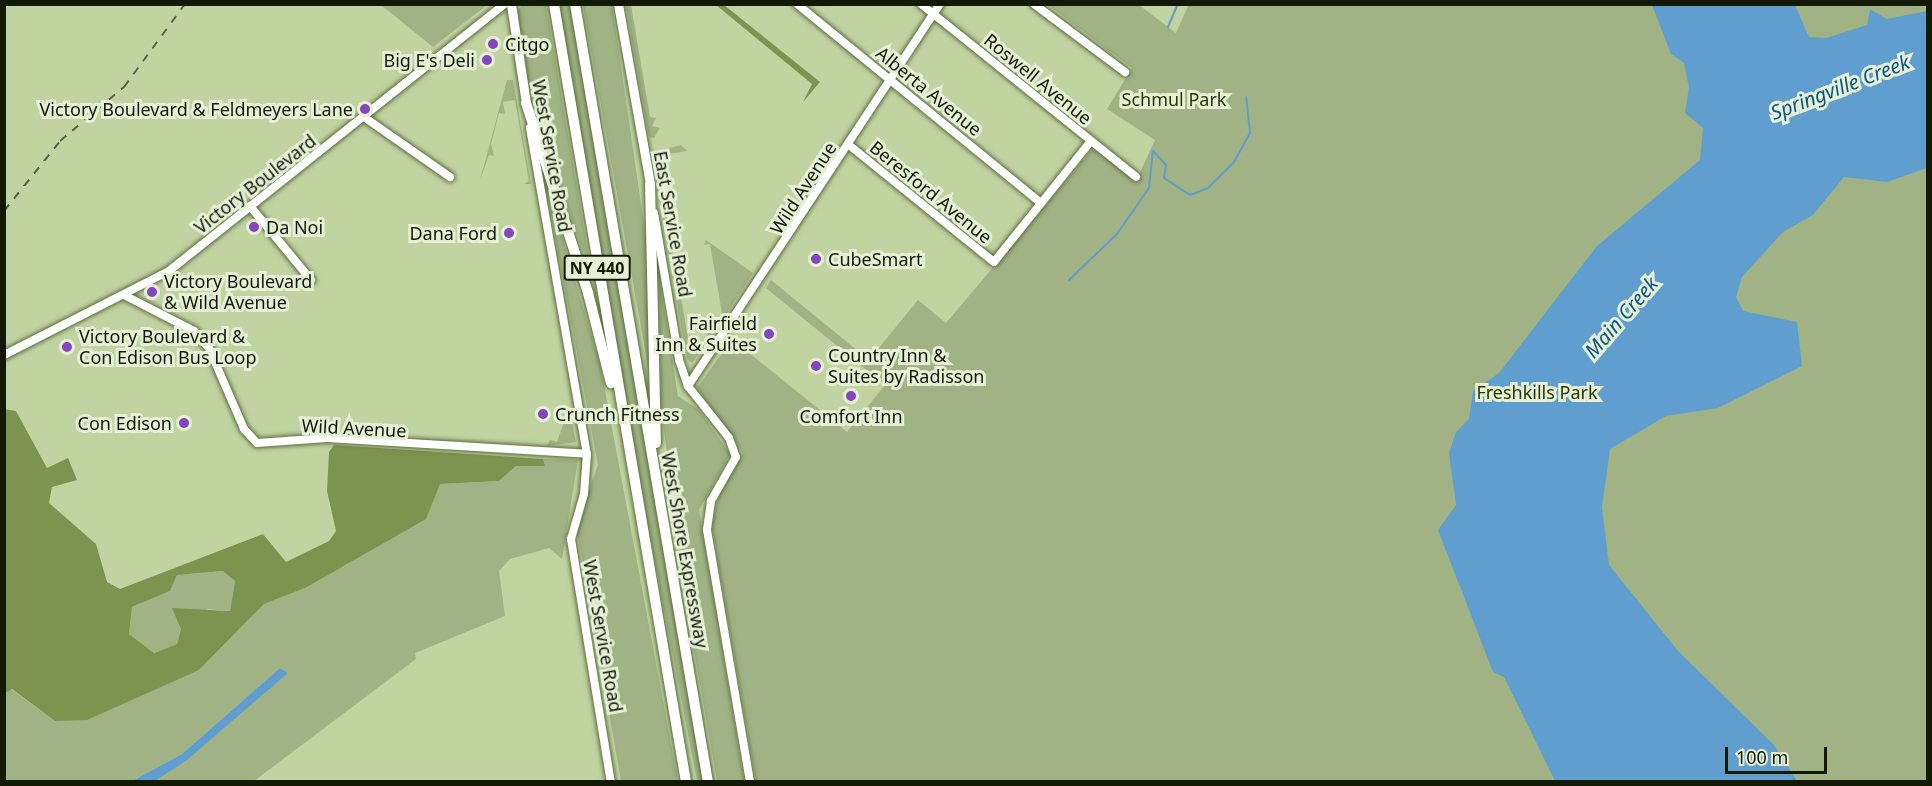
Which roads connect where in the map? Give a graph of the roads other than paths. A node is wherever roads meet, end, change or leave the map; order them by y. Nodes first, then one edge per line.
1 (505, 4) edge
2 (511, 4) edge
3 (554, 4) edge
4 (575, 4) edge
5 (618, 4) edge
6 (797, 4) edge
7 (921, 4) edge
8 (940, 4) edge
9 (1034, 4) edge
10 (934, 15) junction
11 (1125, 72) dead end
12 (892, 79) junction
13 (526, 102) junction
14 (364, 117) junction
15 (1091, 141) junction
16 (849, 145) junction
17 (450, 177) dead end
18 (1136, 177) dead end
19 (650, 184) junction
20 (1041, 203) junction
21 (250, 206) junction
22 (311, 280) dead end
23 (124, 295) junction
24 (4, 355) edge
25 (688, 386) junction
26 (587, 458) junction
27 (656, 476) junction
28 (643, 530) junction
29 (611, 782) edge
30 (686, 782) edge
31 (708, 782) edge
32 (750, 782) edge

1 - 14 street, Victory Boulevard
2 - 13 main road, West Service Road
3 - 28 highway, West Shore Expressway / NY 440
4 - 27 highway, West Shore Expressway / NY 440
5 - 19 main road, East Service Road
6 - 12 street, Alberta Avenue
7 - 10 street, Roswell Avenue
8 - 10 street, Wild Avenue
9 - 11 street
10 - 12 street, Wild Avenue
10 - 15 street, Roswell Avenue
12 - 16 street, Wild Avenue
12 - 20 street, Alberta Avenue
13 - 26 street, West Service Road
13 - 28 highway
14 - 17 street
14 - 21 street, Victory Boulevard
15 - 18 street, Roswell Avenue
15 - 20 street
16 - 20 street, Beresford Avenue
16 - 25 street, Wild Avenue
19 - 25 street, East Service Road
19 - 27 highway
21 - 22 street
21 - 23 street, Victory Boulevard
23 - 24 street, Victory Boulevard
23 - 26 street, Wild Avenue
25 - 32 street, East Service Road
26 - 29 street, West Service Road
27 - 31 highway, West Shore Expressway / NY 440
28 - 30 highway, West Shore Expressway / NY 440

